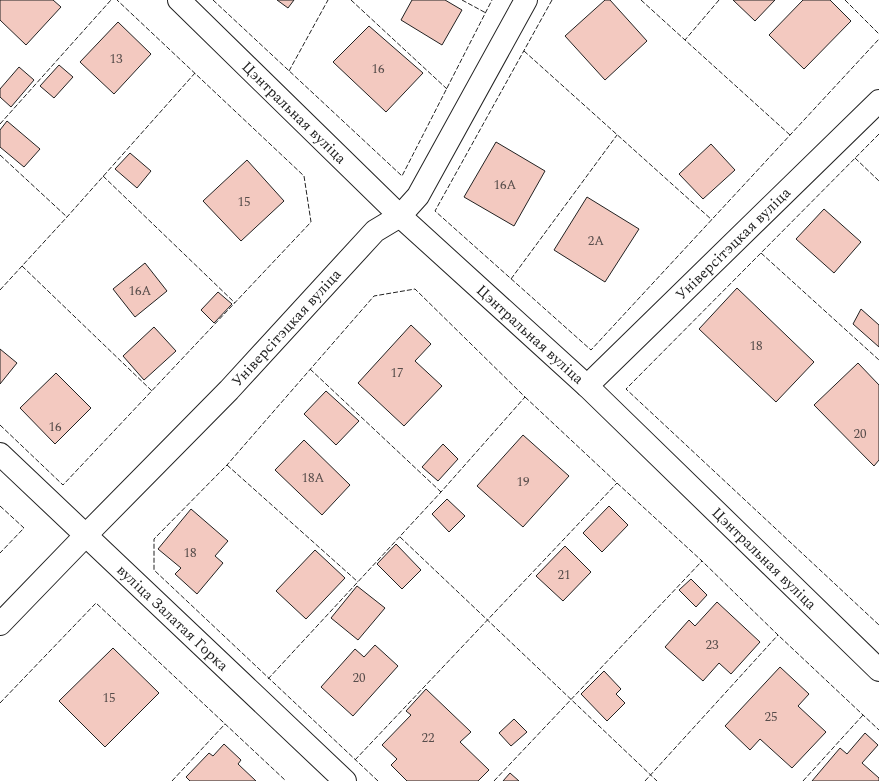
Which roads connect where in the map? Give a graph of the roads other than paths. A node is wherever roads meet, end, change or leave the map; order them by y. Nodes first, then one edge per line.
1 (526, 0) edge
2 (185, 3) edge
3 (879, 101) edge
4 (400, 216) junction
5 (586, 386) junction
6 (0, 454) edge
7 (86, 535) junction
8 (0, 624) edge
9 (879, 670) edge
10 (345, 781) edge

1 - 4 street, Універсітэцкая вуліца
2 - 4 street, Цэнтральная вуліца
3 - 5 street, Універсітэцкая вуліца
4 - 5 street, Цэнтральная вуліца
4 - 7 street, Універсітэцкая вуліца
5 - 9 street, Цэнтральная вуліца
6 - 7 street, вуліца Залатая Горка
7 - 8 street, Універсітэцкая вуліца
7 - 10 street, вуліца Залатая Горка

